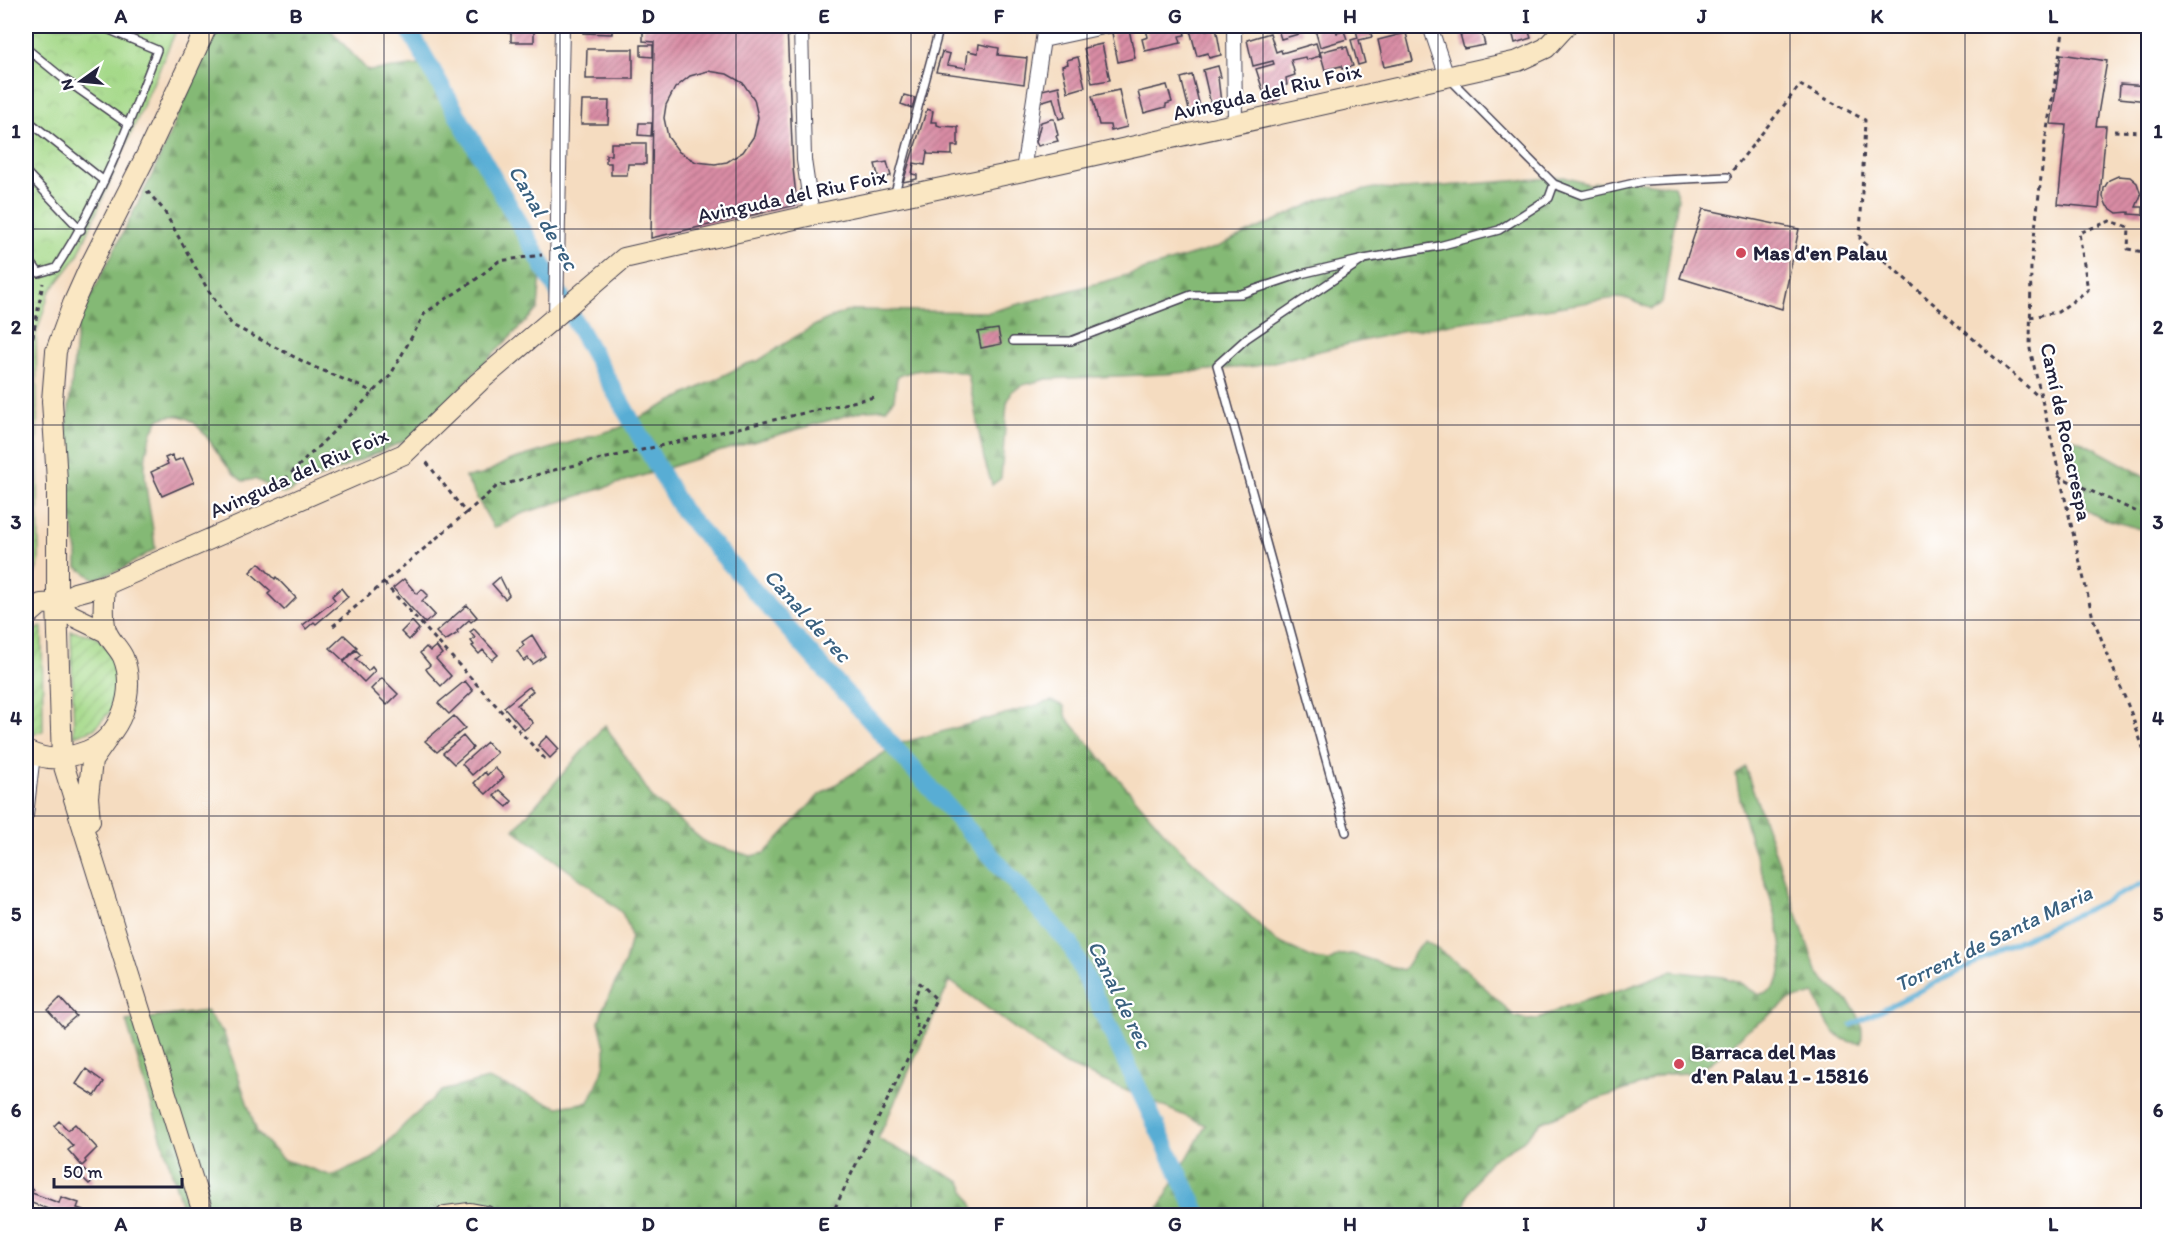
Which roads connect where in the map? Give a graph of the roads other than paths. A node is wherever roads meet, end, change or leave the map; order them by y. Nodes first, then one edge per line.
1 (100, 26) edge
2 (207, 26) edge
3 (562, 26) edge
4 (801, 26) edge
5 (940, 26) edge
6 (1045, 26) edge
7 (1108, 26) edge
8 (1234, 26) edge
9 (1430, 26) edge
10 (1566, 26) edge
11 (1043, 40) junction
12 (26, 48) edge
13 (1447, 76) junction
14 (26, 119) edge
15 (1235, 124) junction
16 (129, 125) junction
17 (1023, 171) junction
18 (26, 172) edge
19 (1727, 177) road end
20 (104, 180) junction
21 (1554, 184) junction
22 (893, 198) junction
23 (812, 215) junction
24 (81, 230) junction
25 (26, 256) edge
26 (1364, 259) junction
27 (556, 315) junction
28 (1013, 341) dead end
29 (105, 585) junction
30 (57, 603) junction
31 (26, 617) edge
32 (106, 632) junction
33 (109, 736) junction
34 (29, 752) edge
35 (62, 760) junction
36 (26, 815) edge
37 (1346, 832) dead end
38 (94, 859) junction
39 (204, 1215) edge
40 (446, 1215) edge
41 (486, 1215) edge

1 - 16 lane
2 - 30 street
3 - 27 street
4 - 23 street
5 - 22 lane
6 - 11 street
7 - 11 street
8 - 15 street
9 - 13 street
10 - 13 street, Avinguda del Riu Foix
11 - 17 street
12 - 16 lane
13 - 15 street, Avinguda del Riu Foix
13 - 21 lane
14 - 20 lane
15 - 17 street, Avinguda del Riu Foix
16 - 20 lane
17 - 22 street, Avinguda del Riu Foix
18 - 24 lane
19 - 21 lane
20 - 24 lane
21 - 26 lane
22 - 23 street, Avinguda del Riu Foix
23 - 27 street, Avinguda del Riu Foix
24 - 25 lane
26 - 28 lane
26 - 37 lane
27 - 29 street, Avinguda del Riu Foix
29 - 30 street, Avinguda del Riu Foix
29 - 32 street
30 - 31 street, Avinguda del Riu Foix
30 - 32 street
30 - 35 street
32 - 33 street
33 - 35 street
33 - 38 street
34 - 35 street
34 - 36 street
35 - 38 street
38 - 39 street
40 - 41 street

